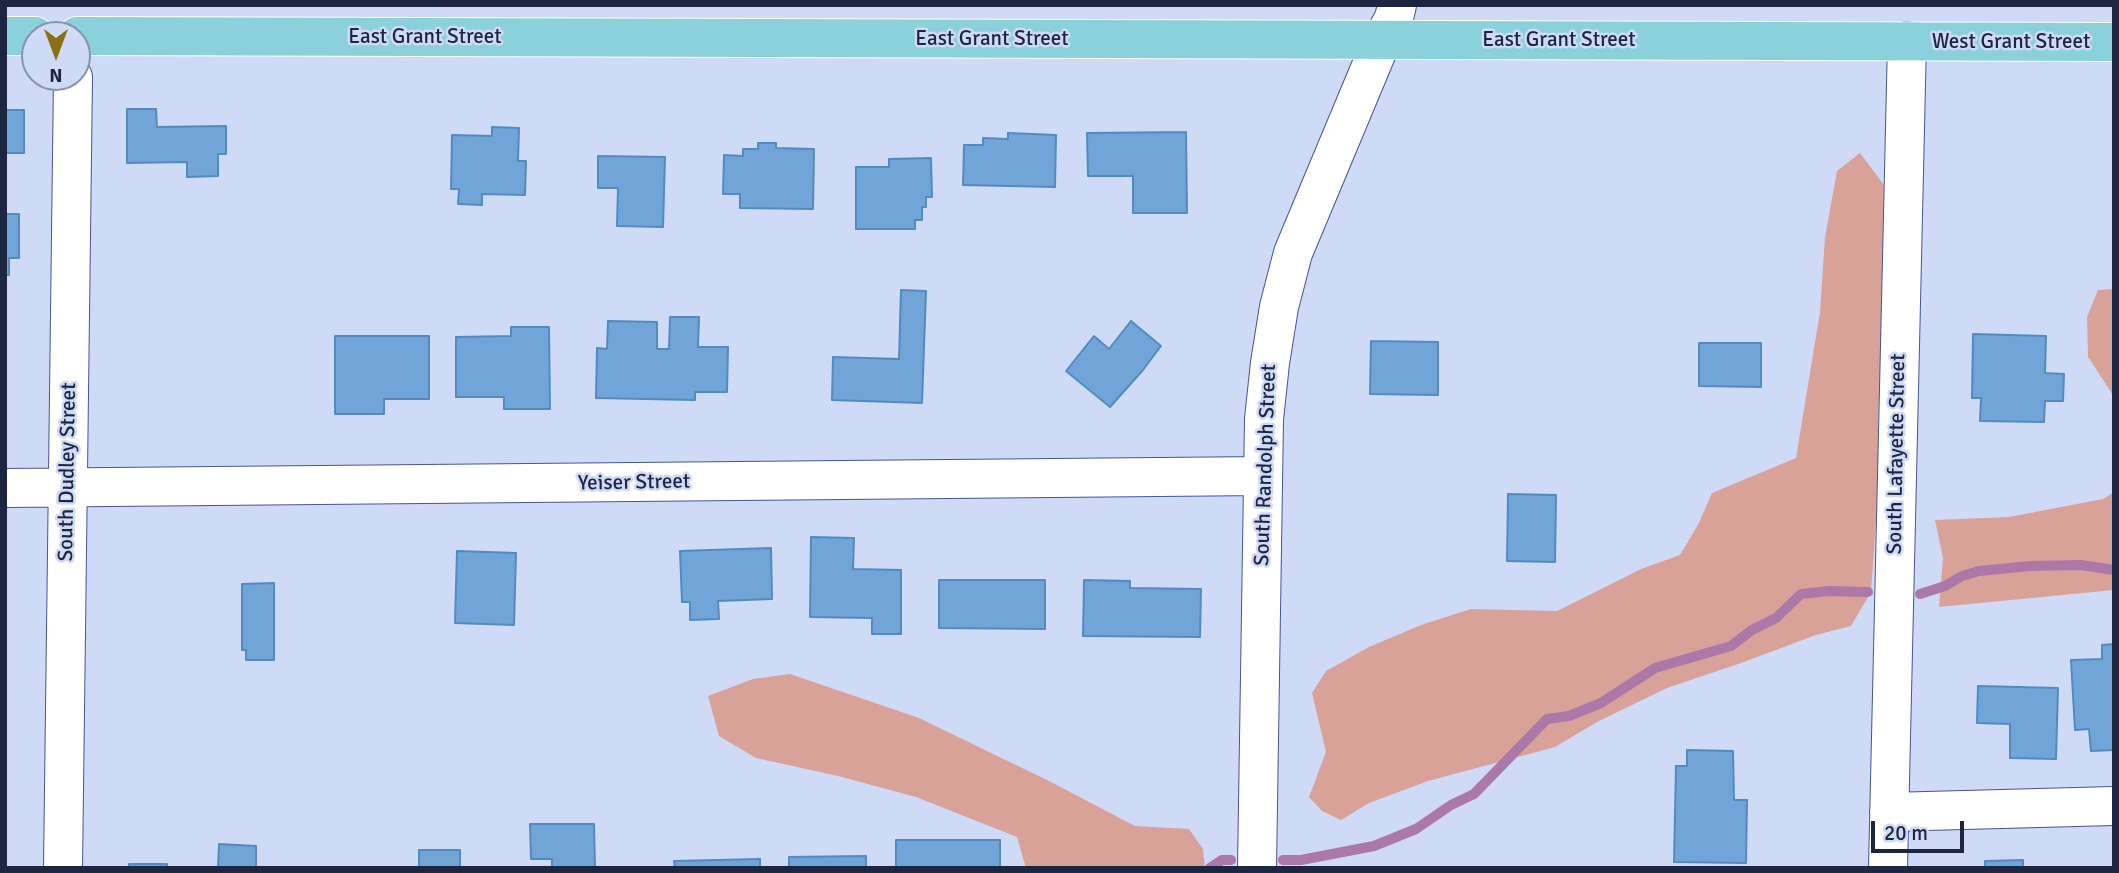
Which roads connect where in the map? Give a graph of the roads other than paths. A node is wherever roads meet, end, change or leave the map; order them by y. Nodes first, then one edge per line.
1 (1397, 5) edge
2 (91, 36) edge
3 (1382, 40) junction
4 (1907, 41) junction
5 (2114, 42) edge
6 (73, 91) edge
7 (1263, 476) junction
8 (5, 488) edge
9 (67, 489) junction
10 (2114, 806) edge
11 (1889, 812) junction
12 (63, 868) edge
13 (1257, 868) edge
14 (1888, 868) edge

1 - 3 street, South Randolph Street
2 - 3 main road, East Grant Street
3 - 4 main road, East Grant Street
3 - 7 street, South Randolph Street
4 - 5 main road, West Grant Street
4 - 11 street, South Lafayette Street
6 - 9 street, South Dudley Street
7 - 9 street, Yeiser Street
7 - 13 street, South Randolph Street
8 - 9 street, Yeiser Street
9 - 12 street, South Dudley Street
10 - 11 street
11 - 14 street, South Lafayette Street

